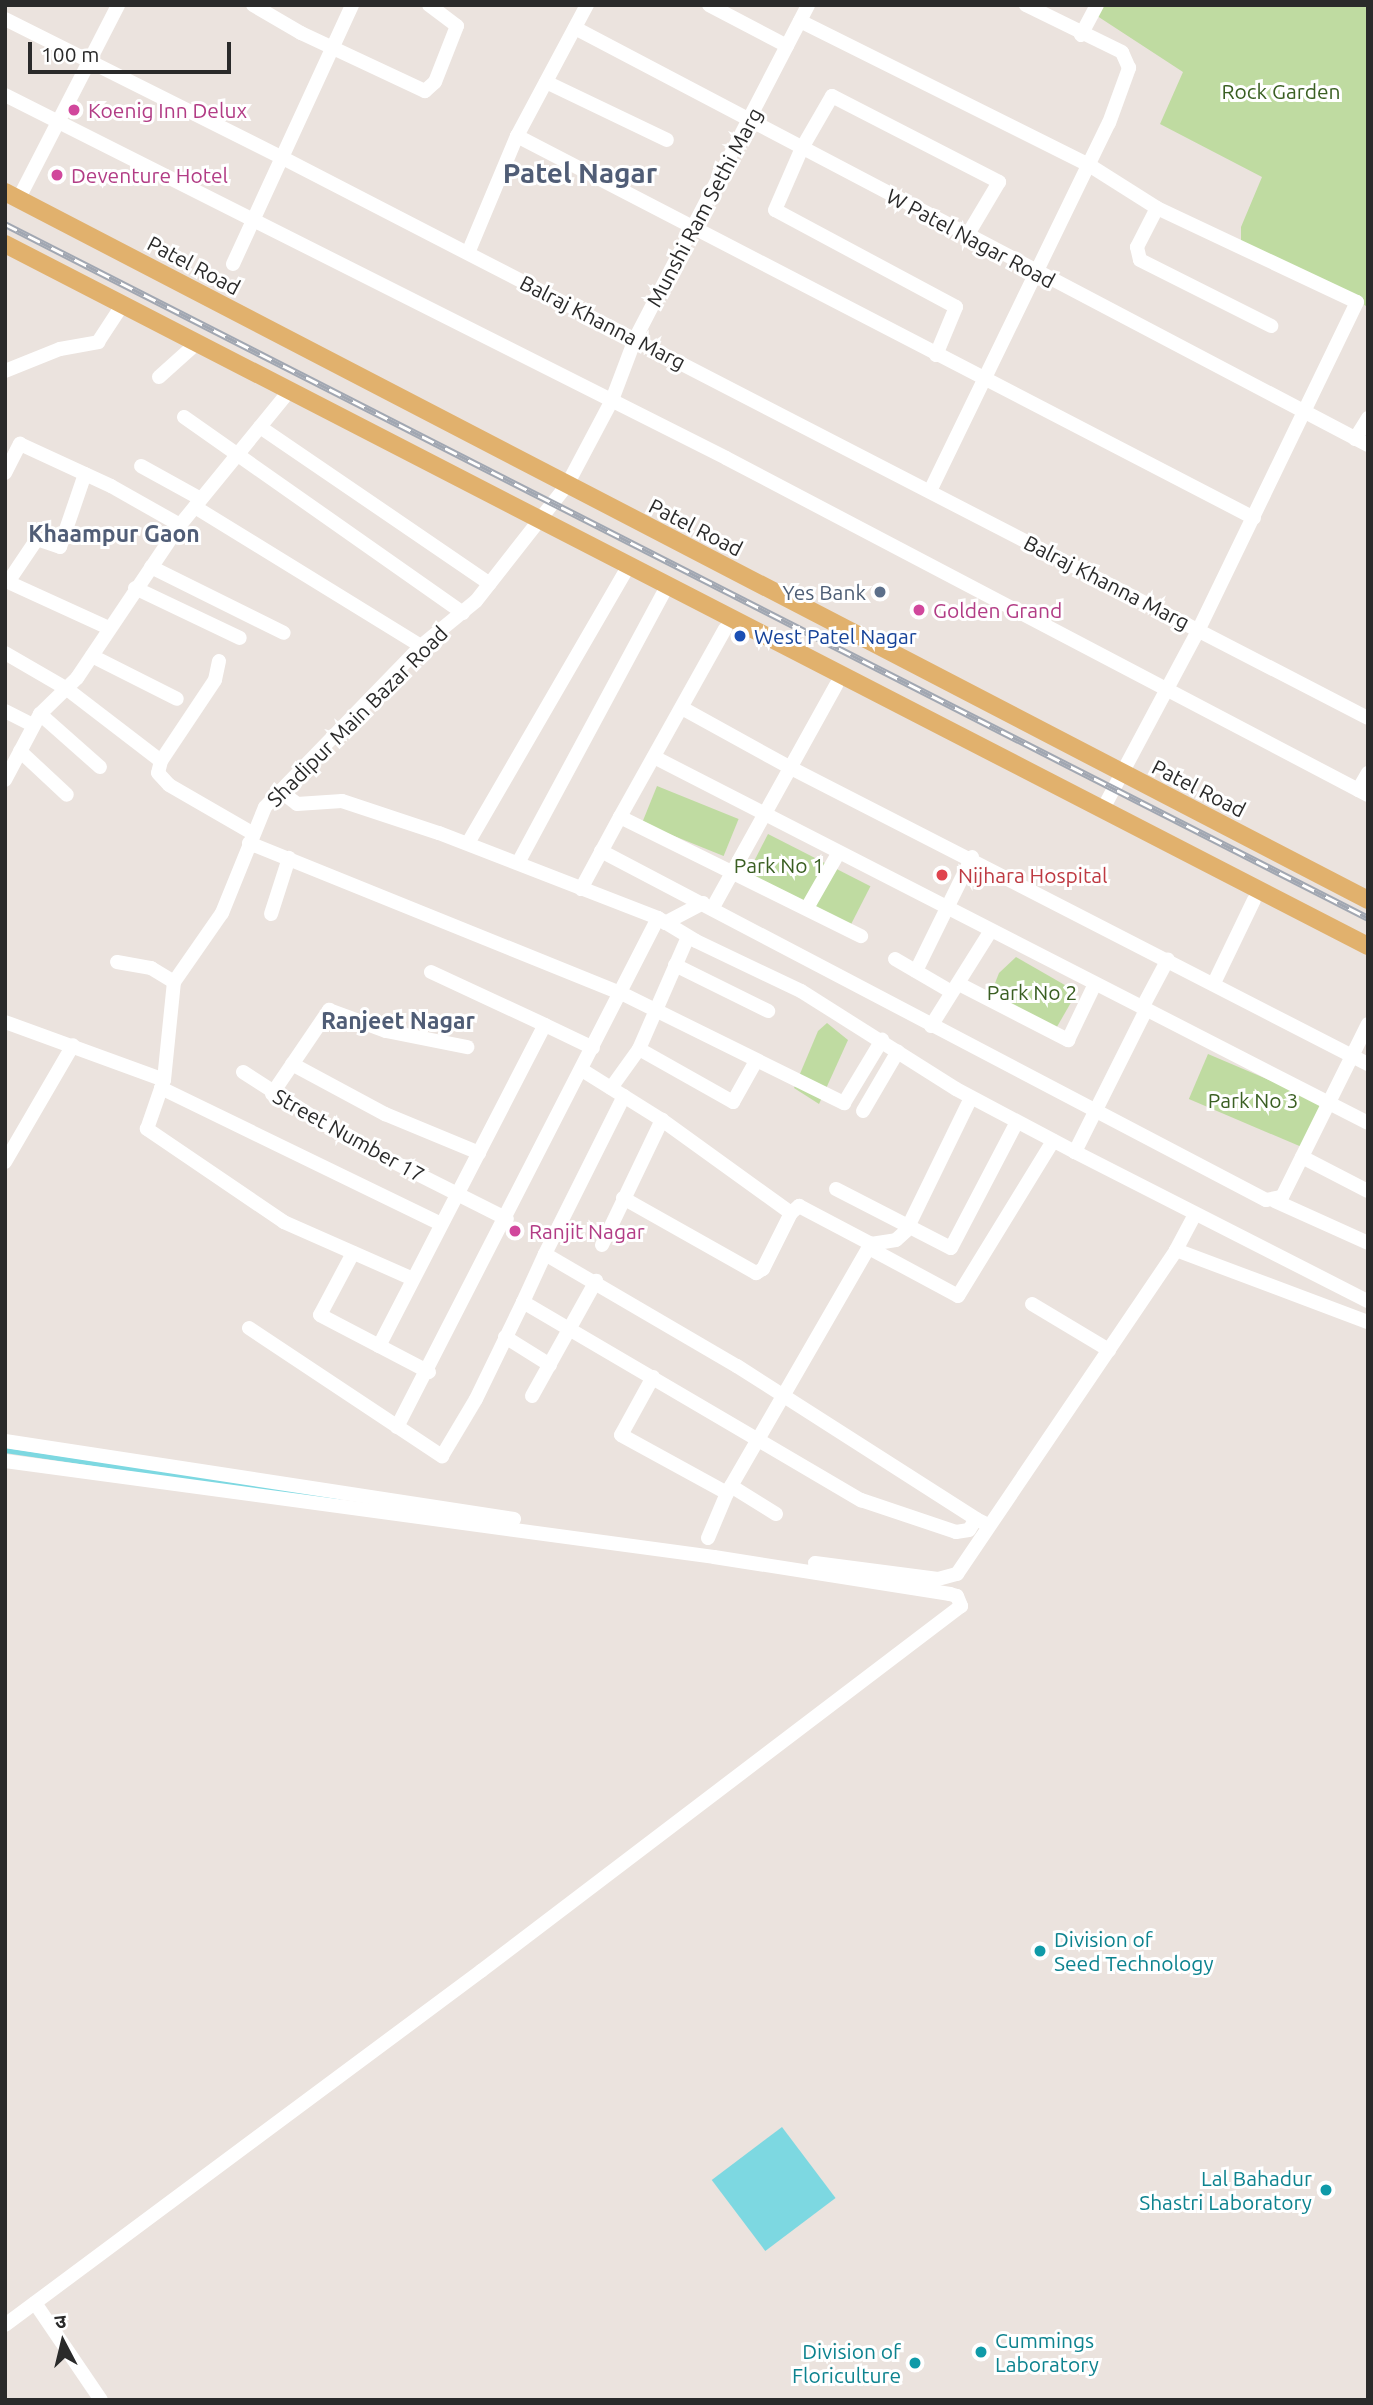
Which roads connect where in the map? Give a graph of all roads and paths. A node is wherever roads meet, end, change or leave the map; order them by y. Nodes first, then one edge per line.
1 (118, 5) edge
2 (253, 5) edge
3 (352, 5) edge
4 (429, 5) edge
5 (587, 5) edge
6 (709, 5) edge
7 (808, 5) edge
8 (1026, 5) edge
9 (1097, 5) edge
10 (5, 19) edge
11 (800, 21) junction
12 (575, 28) junction
13 (1081, 35) junction
14 (787, 46) junction
15 (331, 48) junction
16 (88, 60) junction
17 (546, 82) junction
18 (5, 95) edge
19 (749, 119) junction
20 (58, 120) junction
21 (517, 136) junction
22 (667, 140) dead end
23 (802, 148) junction
24 (279, 156) junction
25 (1089, 165) junction
26 (12, 195) edge
27 (1157, 208) junction
28 (253, 220) junction
29 (691, 230) junction
30 (967, 236) junction
31 (5, 244) edge
32 (468, 253) junction
33 (233, 264) dead end
34 (1034, 272) junction
35 (123, 304) junction
36 (1271, 326) dead end
37 (635, 339) junction
38 (198, 342) junction
39 (936, 355) junction
40 (5, 371) edge
41 (159, 377) dead end
42 (985, 380) junction
43 (290, 390) junction
44 (612, 400) junction
45 (1306, 414) junction
46 (184, 417) dead end
47 (1368, 418) edge
48 (260, 427) junction
49 (1361, 442) edge
50 (238, 455) junction
51 (141, 466) dead end
52 (5, 473) edge
53 (85, 474) junction
54 (567, 485) junction
55 (930, 491) junction
56 (198, 503) junction
57 (1254, 518) junction
58 (541, 520) junction
59 (180, 525) junction
60 (629, 565) junction
61 (151, 567) junction
62 (490, 584) junction
63 (668, 585) junction
64 (135, 588) junction
65 (463, 613) junction
66 (109, 628) junction
67 (725, 629) dead end
68 (1199, 629) junction
69 (284, 633) dead end
70 (240, 638) dead end
71 (421, 646) junction
72 (5, 653) edge
73 (92, 656) junction
74 (219, 661) dead end
75 (836, 685) dead end
76 (67, 689) junction
77 (1168, 690) junction
78 (177, 699) dead end
79 (682, 708) junction
80 (5, 711) edge
81 (1368, 718) edge
82 (37, 720) junction
83 (20, 751) junction
84 (654, 757) junction
85 (161, 761) junction
86 (100, 766) dead end
87 (789, 767) junction
88 (7, 770) edge
89 (1368, 773) edge
90 (1122, 775) junction
91 (280, 791) junction
92 (1363, 792) edge
93 (67, 794) dead end
94 (1103, 808) junction
95 (762, 811) junction
96 (620, 817) junction
97 (251, 838) junction
98 (467, 843) junction
99 (601, 852) junction
100 (839, 852) junction
101 (972, 857) junction
102 (289, 858) junction
103 (518, 863) junction
104 (732, 870) junction
105 (581, 889) junction
106 (1254, 900) dead end
107 (1368, 900) edge
108 (707, 906) junction
109 (807, 908) junction
110 (947, 909) junction
111 (271, 914) dead end
112 (662, 921) junction
113 (990, 932) junction
114 (861, 936) dead end
115 (688, 937) junction
116 (1368, 946) edge
117 (895, 959) dead end
118 (1168, 959) junction
119 (117, 962) dead end
120 (675, 965) junction
121 (916, 971) junction
122 (431, 972) dead end
123 (174, 982) junction
124 (1214, 983) junction
125 (1095, 984) junction
126 (955, 988) junction
127 (621, 993) junction
128 (1144, 1009) junction
129 (655, 1010) junction
130 (768, 1011) dead end
131 (5, 1022) edge
132 (1368, 1024) edge
133 (545, 1026) junction
134 (931, 1026) junction
135 (881, 1040) junction
136 (73, 1045) junction
137 (467, 1047) dead end
138 (593, 1048) junction
139 (639, 1049) junction
140 (898, 1051) junction
141 (1353, 1055) junction
142 (756, 1061) junction
143 (292, 1064) junction
144 (1368, 1064) edge
145 (582, 1070) junction
146 (243, 1072) dead end
147 (163, 1084) junction
148 (617, 1092) junction
149 (272, 1094) junction
150 (971, 1098) junction
151 (1331, 1102) junction
152 (863, 1111) dead end
153 (1096, 1113) junction
154 (662, 1120) junction
155 (1017, 1122) junction
156 (1368, 1122) edge
157 (1053, 1141) junction
158 (1075, 1152) junction
159 (479, 1153) junction
160 (1302, 1157) junction
161 (5, 1162) edge
162 (836, 1189) dead end
163 (1368, 1191) edge
164 (457, 1194) junction
165 (623, 1198) junction
166 (1275, 1200) junction
167 (791, 1213) junction
168 (1195, 1215) junction
169 (507, 1219) junction
170 (442, 1224) junction
171 (908, 1228) junction
172 (1368, 1243) edge
173 (602, 1245) dead end
174 (870, 1246) junction
175 (1175, 1250) junction
176 (353, 1253) junction
177 (545, 1254) junction
178 (413, 1279) junction
179 (596, 1281) junction
180 (1368, 1301) edge
181 (523, 1302) junction
182 (1032, 1304) dead end
183 (1368, 1322) edge
184 (249, 1328) dead end
185 (571, 1329) junction
186 (505, 1337) junction
187 (379, 1346) junction
188 (1109, 1350) junction
189 (550, 1365) junction
190 (429, 1372) junction
191 (653, 1377) junction
192 (532, 1396) dead end
193 (786, 1397) junction
194 (397, 1427) junction
195 (758, 1440) junction
196 (5, 1441) edge
197 (5, 1461) edge
198 (729, 1490) junction
199 (776, 1514) dead end
200 (976, 1519) junction
201 (992, 1527) junction
202 (708, 1538) dead end
203 (35, 2304) junction
204 (5, 2325) edge
205 (101, 2400) edge

1 - 16 street
2 - 15 street
3 - 15 street
4 - 15 street
5 - 12 street
6 - 14 street
7 - 11 street, Munshi Ram Sethi Marg
8 - 13 street
9 - 13 street
10 - 16 street, Balraj Khanna Marg
11 - 14 street, Munshi Ram Sethi Marg
11 - 25 street
12 - 17 street
12 - 19 street, W Patel Nagar Road
13 - 25 street
14 - 19 street, Munshi Ram Sethi Marg
15 - 24 street
16 - 20 street
16 - 24 street, Balraj Khanna Marg
17 - 21 street
17 - 22 street
18 - 20 street
19 - 23 street, W Patel Nagar Road
19 - 29 street, Munshi Ram Sethi Marg
20 - 26 street
20 - 28 street
21 - 29 street
21 - 32 street
23 - 30 street, W Patel Nagar Road
23 - 30 street
23 - 39 street
24 - 28 street
24 - 32 street, Balraj Khanna Marg
25 - 27 street
25 - 34 street
26 - 54 main road, Patel Road
27 - 36 street
27 - 45 street
28 - 33 street
28 - 44 street
29 - 37 street, Munshi Ram Sethi Marg
29 - 39 street
30 - 34 street, W Patel Nagar Road
31 - 35 main road
32 - 37 street, Balraj Khanna Marg
34 - 42 street
34 - 45 street, W Patel Nagar Road
35 - 38 main road
35 - 40 street
37 - 44 street, Munshi Ram Sethi Marg
37 - 55 street, Balraj Khanna Marg
38 - 41 street
38 - 43 main road
39 - 42 street
42 - 55 street
42 - 57 street
43 - 48 street
43 - 58 main road
44 - 54 street, Munshi Ram Sethi Marg
44 - 77 street
45 - 49 street, W Patel Nagar Road
45 - 57 street
46 - 50 street
47 - 49 street
48 - 50 street
48 - 62 street
50 - 56 street
50 - 65 street
51 - 56 street
52 - 53 street
53 - 59 street
53 - 66 street
54 - 58 street, Munshi Ram Sethi Marg
54 - 90 main road, Patel Road
55 - 68 street, Balraj Khanna Marg
56 - 59 street
56 - 71 street
57 - 68 street
58 - 60 main road
58 - 62 street, Shadipur Main Bazar Road
59 - 61 street
60 - 63 main road
60 - 98 street
61 - 64 street
61 - 69 street
62 - 65 street, Shadipur Main Bazar Road
63 - 94 main road
63 - 103 street
64 - 66 street
64 - 70 street
65 - 71 street, Shadipur Main Bazar Road
66 - 73 street
67 - 79 street
68 - 77 street, Balraj Khanna Marg
68 - 81 street, Balraj Khanna Marg
71 - 91 street, Shadipur Main Bazar Road
72 - 76 street
73 - 76 street
73 - 78 street
74 - 85 street
75 - 87 street
76 - 82 street
76 - 85 street
77 - 90 street, Balraj Khanna Marg
77 - 92 street
79 - 84 street
79 - 87 street
80 - 82 street
82 - 83 street
82 - 86 street
83 - 88 street
83 - 93 street
84 - 95 street
84 - 96 street
85 - 97 street
87 - 95 street
87 - 101 street
89 - 92 street
90 - 94 street, Balraj Khanna Marg
90 - 107 main road, Patel Road
91 - 97 street, Shadipur Main Bazar Road
91 - 98 street
94 - 116 main road
95 - 100 street
95 - 104 street
96 - 99 street
96 - 104 street
97 - 102 street
97 - 123 street, Shadipur Main Bazar Road
98 - 103 street
99 - 105 street
99 - 108 street
100 - 109 street
100 - 110 street
101 - 110 street
101 - 118 street
102 - 111 street
102 - 127 street
103 - 105 street
104 - 108 street
104 - 109 street
105 - 112 street
106 - 124 street
108 - 112 street
108 - 134 street
109 - 114 street
110 - 113 street
110 - 121 street
112 - 115 street
112 - 127 street
113 - 125 street
113 - 126 street
115 - 120 street
115 - 135 street
117 - 121 street
118 - 124 street
118 - 128 street
119 - 123 street
120 - 129 street
120 - 130 street
121 - 126 street
122 - 133 street
123 - 147 street, Shadipur Main Bazar Road
124 - 141 street
125 - 126 street
125 - 128 street
126 - 134 street
127 - 129 street
127 - 138 street
128 - 151 street
128 - 153 street
129 - 139 street
129 - 142 street
131 - 136 street
132 - 141 street
133 - 138 street
133 - 159 street
134 - 153 street
135 - 140 street
135 - 142 street
136 - 147 street
136 - 161 street
137 - 143 street
138 - 145 street
139 - 142 street
139 - 148 street
140 - 150 street
140 - 152 street
141 - 144 street
141 - 151 street
143 - 149 street
143 - 159 street
145 - 148 street
145 - 169 street
146 - 149 street, Street Number 17
147 - 170 street
147 - 176 street, Shadipur Main Bazar Road
148 - 154 street
148 - 177 street
149 - 164 street, Street Number 17
150 - 155 street
150 - 171 street
151 - 156 street
151 - 160 street
153 - 158 street
153 - 166 street
154 - 165 street
154 - 167 street
155 - 157 street
155 - 171 street
157 - 158 street
157 - 174 street
158 - 168 street
159 - 164 street
160 - 163 street
160 - 166 street
162 - 171 street
164 - 169 street, Street Number 17
164 - 170 street
165 - 167 street
165 - 173 street
166 - 172 street
167 - 174 street
168 - 175 street
168 - 180 street
169 - 190 street
170 - 178 street
171 - 174 street
174 - 193 street
175 - 183 street
175 - 188 street
176 - 178 street
176 - 187 street
177 - 179 street
177 - 181 street
178 - 187 street
179 - 185 street
179 - 193 street
181 - 185 street
181 - 186 street
182 - 188 street
184 - 194 street
185 - 189 street
185 - 191 street
186 - 189 street
186 - 194 street
187 - 190 street
188 - 201 street
189 - 192 street
190 - 194 street
191 - 195 street
191 - 198 street
193 - 195 street
193 - 200 street
195 - 198 street
195 - 200 street
196 - 201 street
197 - 203 street
198 - 199 street
198 - 202 street
200 - 201 street
203 - 204 street
203 - 205 street

